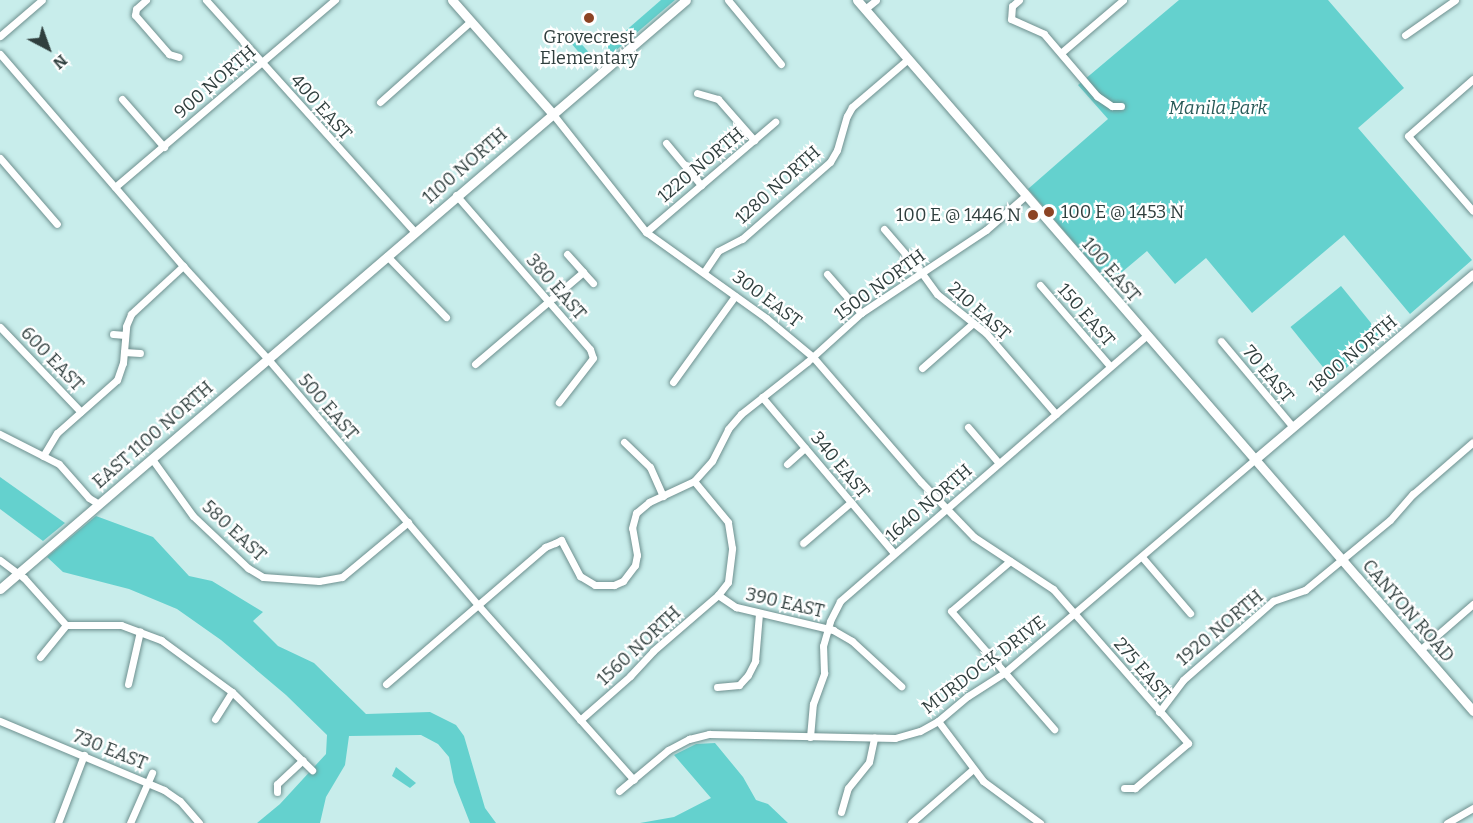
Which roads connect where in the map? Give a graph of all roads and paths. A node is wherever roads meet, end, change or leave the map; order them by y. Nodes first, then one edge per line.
1 (42, 0) edge
2 (146, 0) edge
3 (206, 0) edge
4 (452, 0) edge
5 (686, 0) edge
6 (728, 0) edge
7 (857, 0) edge
8 (876, 0) edge
9 (1020, 0) edge
10 (1123, 0) edge
11 (1455, 0) edge
12 (331, 1) edge
13 (865, 9) junction
14 (471, 21) junction
15 (1405, 35) dead end
16 (0, 36) edge
17 (1062, 52) junction
18 (0, 54) edge
19 (179, 57) dead end
20 (908, 59) junction
21 (260, 62) junction
22 (782, 64) dead end
23 (1473, 79) edge
24 (697, 93) dead end
25 (122, 99) dead end
26 (380, 102) dead end
27 (1121, 106) dead end
28 (552, 113) junction
29 (775, 122) dead end
30 (754, 140) junction
31 (666, 143) dead end
32 (164, 147) junction
33 (0, 158) edge
34 (701, 185) junction
35 (116, 187) junction
36 (456, 195) junction
37 (1025, 196) junction
38 (1473, 211) edge
39 (57, 224) dead end
40 (884, 229) dead end
41 (415, 232) junction
42 (646, 232) junction
43 (567, 254) dead end
44 (387, 256) junction
45 (183, 266) junction
46 (583, 272) junction
47 (704, 272) junction
48 (921, 272) junction
49 (826, 274) dead end
50 (1473, 274) edge
51 (593, 283) dead end
52 (1040, 285) dead end
53 (735, 296) junction
54 (548, 302) junction
55 (861, 313) junction
56 (446, 317) dead end
57 (973, 323) junction
58 (0, 327) edge
59 (113, 334) dead end
60 (124, 335) junction
61 (1146, 336) junction
62 (1221, 341) dead end
63 (124, 352) junction
64 (140, 353) dead end
65 (813, 357) junction
66 (267, 358) junction
67 (475, 364) dead end
68 (1110, 366) junction
69 (922, 368) dead end
70 (673, 382) dead end
71 (762, 397) junction
72 (559, 402) dead end
73 (81, 412) junction
74 (1056, 414) junction
75 (1292, 426) junction
76 (968, 427) dead end
77 (0, 434) edge
78 (624, 442) dead end
79 (1473, 442) edge
80 (805, 448) junction
81 (43, 456) junction
82 (152, 459) junction
83 (1254, 460) junction
84 (998, 462) junction
85 (787, 464) dead end
86 (694, 481) junction
87 (663, 496) junction
88 (851, 502) junction
89 (99, 504) junction
90 (947, 507) junction
91 (408, 522) junction
92 (804, 543) dead end
93 (894, 553) junction
94 (1142, 557) junction
95 (0, 560) edge
96 (1010, 561) junction
97 (1342, 561) junction
98 (18, 574) junction
99 (0, 589) edge
100 (718, 595) junction
101 (478, 605) junction
102 (1471, 609) edge
103 (759, 613) junction
104 (1190, 613) dead end
105 (1074, 614) junction
106 (66, 625) junction
107 (829, 628) junction
108 (140, 630) junction
109 (1420, 650) junction
110 (40, 657) dead end
111 (1004, 673) junction
112 (128, 684) dead end
113 (386, 684) dead end
114 (901, 686) dead end
115 (717, 687) dead end
116 (232, 692) junction
117 (1473, 711) edge
118 (1159, 712) junction
119 (215, 718) dead end
120 (580, 720) junction
121 (0, 721) edge
122 (938, 721) junction
123 (1054, 729) dead end
124 (810, 737) junction
125 (874, 738) junction
126 (84, 755) junction
127 (303, 760) junction
128 (312, 770) dead end
129 (972, 770) junction
130 (152, 773) dead end
131 (634, 780) junction
132 (147, 781) junction
133 (1124, 788) dead end
134 (620, 791) dead end
135 (277, 792) dead end
136 (1473, 808) edge
137 (841, 812) dead end
138 (57, 823) edge
139 (130, 823) edge
140 (199, 823) edge
141 (911, 823) edge
142 (1040, 823) edge
143 (1447, 823) edge

1 - 16 street
2 - 19 street
3 - 21 street, 400 EAST
4 - 14 street, 300 EAST
5 - 28 street, 1100 NORTH
6 - 22 street
7 - 13 street, 100 EAST
8 - 13 street
9 - 17 street
10 - 17 street
11 - 15 street
12 - 21 street, 900 NORTH
13 - 20 street, 100 EAST
14 - 26 street
14 - 28 street, 300 EAST
17 - 27 street
18 - 35 street, 500 EAST
20 - 37 street, 100 EAST
20 - 47 street, 1280 NORTH
21 - 32 street, 900 NORTH
21 - 41 street, 400 EAST
23 - 38 street
24 - 30 street
25 - 32 street
28 - 36 street, 1100 NORTH
28 - 42 street, 300 EAST
29 - 30 street, 1220 NORTH
30 - 34 street, 1220 NORTH
31 - 34 street
32 - 35 street, 900 NORTH
33 - 39 street
34 - 42 street, 1220 NORTH
35 - 45 street, 500 EAST
36 - 41 street, 1100 NORTH
36 - 54 street, 380 EAST
37 - 48 street, 1500 NORTH
37 - 61 street, 100 EAST
40 - 48 street, 210 EAST
41 - 44 street, 1100 NORTH
42 - 47 street, 300 EAST
43 - 46 street
44 - 56 street
44 - 66 street, 1100 NORTH
45 - 60 street
45 - 66 street, 500 EAST
46 - 51 street
46 - 54 street
47 - 53 street, 300 EAST
48 - 55 street, 1500 NORTH
48 - 57 street, 210 EAST
49 - 55 street
50 - 75 street, 1800 NORTH
52 - 68 street, 150 EAST
53 - 65 street, 300 EAST
53 - 70 street
54 - 67 street
54 - 72 street, 380 EAST
55 - 65 street, 1500 NORTH
57 - 69 street
57 - 74 street, 210 EAST
58 - 73 street, 600 EAST
59 - 60 street
60 - 63 street
61 - 68 street, 1640 NORTH
61 - 83 street, 100 EAST
62 - 75 street, 70 EAST
63 - 64 street
63 - 73 street
65 - 71 street, 1500 NORTH
65 - 90 street, 300 EAST
66 - 82 street, EAST 1100 NORTH
66 - 91 street, 500 EAST
68 - 74 street, 1640 NORTH
71 - 80 street, 340 EAST
71 - 86 street, 1500 NORTH
73 - 81 street
74 - 84 street, 1640 NORTH
75 - 83 street, 1800 NORTH
76 - 84 street
77 - 81 street
78 - 87 street
79 - 97 street, 1920 NORTH
80 - 85 street
80 - 88 street, 340 EAST
81 - 89 street
82 - 89 street, EAST 1100 NORTH
82 - 91 street, 580 EAST
83 - 94 street, MURDOCK DRIVE
83 - 97 street, 100 EAST
84 - 90 street, 1640 NORTH
86 - 87 street, 1500 NORTH
86 - 100 street
87 - 101 street, 1500 NORTH
88 - 92 street
88 - 93 street, 340 EAST
89 - 98 street, EAST 1100 NORTH
90 - 93 street, 1640 NORTH
90 - 96 street, 300 EAST
91 - 101 street, 500 EAST
93 - 107 street, 1640 NORTH
94 - 104 street
94 - 105 street, MURDOCK DRIVE
95 - 98 street
96 - 105 street, 300 EAST
96 - 111 street
97 - 109 street, CANYON ROAD
97 - 118 street, 1920 NORTH
98 - 99 street
98 - 106 street
100 - 103 street, 390 EAST
100 - 120 street, 1560 NORTH
101 - 113 street
101 - 120 street, 500 EAST
102 - 109 street
103 - 107 street, 390 EAST
103 - 115 street
105 - 111 street, MURDOCK DRIVE
105 - 118 street, 275 EAST
106 - 108 street
106 - 110 street
107 - 114 street, 390 EAST
107 - 124 street, 1640 NORTH
108 - 112 street
108 - 116 street
109 - 117 street, CANYON ROAD
111 - 122 street, MURDOCK DRIVE
111 - 123 street
116 - 119 street
116 - 127 street
118 - 133 street, 275 EAST
120 - 131 street, 500 EAST
121 - 126 street, 730 EAST
122 - 125 street, MURDOCK DRIVE
122 - 129 street
124 - 125 street, MURDOCK DRIVE
124 - 131 street, MURDOCK DRIVE
125 - 137 street
126 - 132 street, 730 EAST
126 - 138 street
127 - 128 street
127 - 135 street
129 - 141 street
129 - 142 street
130 - 132 street
131 - 134 street, MURDOCK DRIVE
132 - 139 street
132 - 140 street, 730 EAST
136 - 143 street

